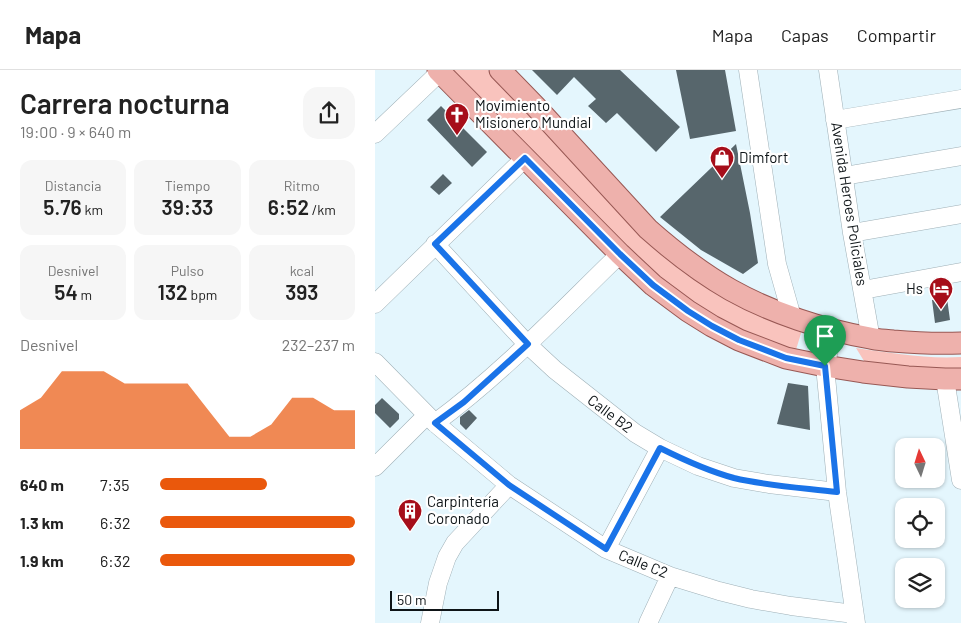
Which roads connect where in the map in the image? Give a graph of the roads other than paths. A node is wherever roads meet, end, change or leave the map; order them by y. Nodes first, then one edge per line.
1 (500, 70) edge
2 (748, 70) edge
3 (828, 70) edge
4 (439, 71) edge
5 (961, 99) edge
6 (835, 120) junction
7 (375, 134) edge
8 (961, 156) edge
9 (525, 158) junction
10 (843, 176) junction
11 (961, 214) edge
12 (852, 233) junction
13 (435, 244) junction
14 (620, 254) junction
15 (961, 272) edge
16 (863, 290) junction
17 (375, 304) edge
18 (791, 317) junction
19 (834, 330) junction
20 (871, 339) junction
21 (961, 343) edge
22 (528, 344) junction
23 (375, 362) edge
24 (825, 366) junction
25 (953, 379) edge
26 (431, 419) junction
27 (660, 448) junction
28 (375, 467) edge
29 (961, 480) edge
30 (509, 485) junction
31 (837, 492) junction
32 (606, 549) junction
33 (670, 576) junction
34 (855, 618) edge
35 (430, 623) edge
36 (649, 623) edge

1 - 18 main road
2 - 18 street
3 - 6 street, Avenida Heroes Policiales
4 - 7 street
4 - 9 main road
5 - 6 street
6 - 10 street, Avenida Heroes Policiales
8 - 10 street
9 - 13 street
9 - 14 main road
10 - 12 street, Avenida Heroes Policiales
11 - 12 street
12 - 16 street, Avenida Heroes Policiales
13 - 17 street
13 - 22 street, Calle B2
14 - 22 street
14 - 24 main road
15 - 16 street
16 - 20 street, Avenida Heroes Policiales
18 - 19 main road
19 - 20 main road
19 - 24 street
20 - 21 main road
22 - 26 street
22 - 27 street, Calle B2
23 - 26 street, Calle C2
24 - 25 main road
24 - 31 street
25 - 29 street
26 - 28 street
26 - 30 street, Calle C2
27 - 31 street, Calle B2
27 - 32 street
30 - 32 street, Calle C2
30 - 35 street
31 - 34 street
32 - 33 street, Calle C2
33 - 34 street, Calle C2
33 - 36 street

